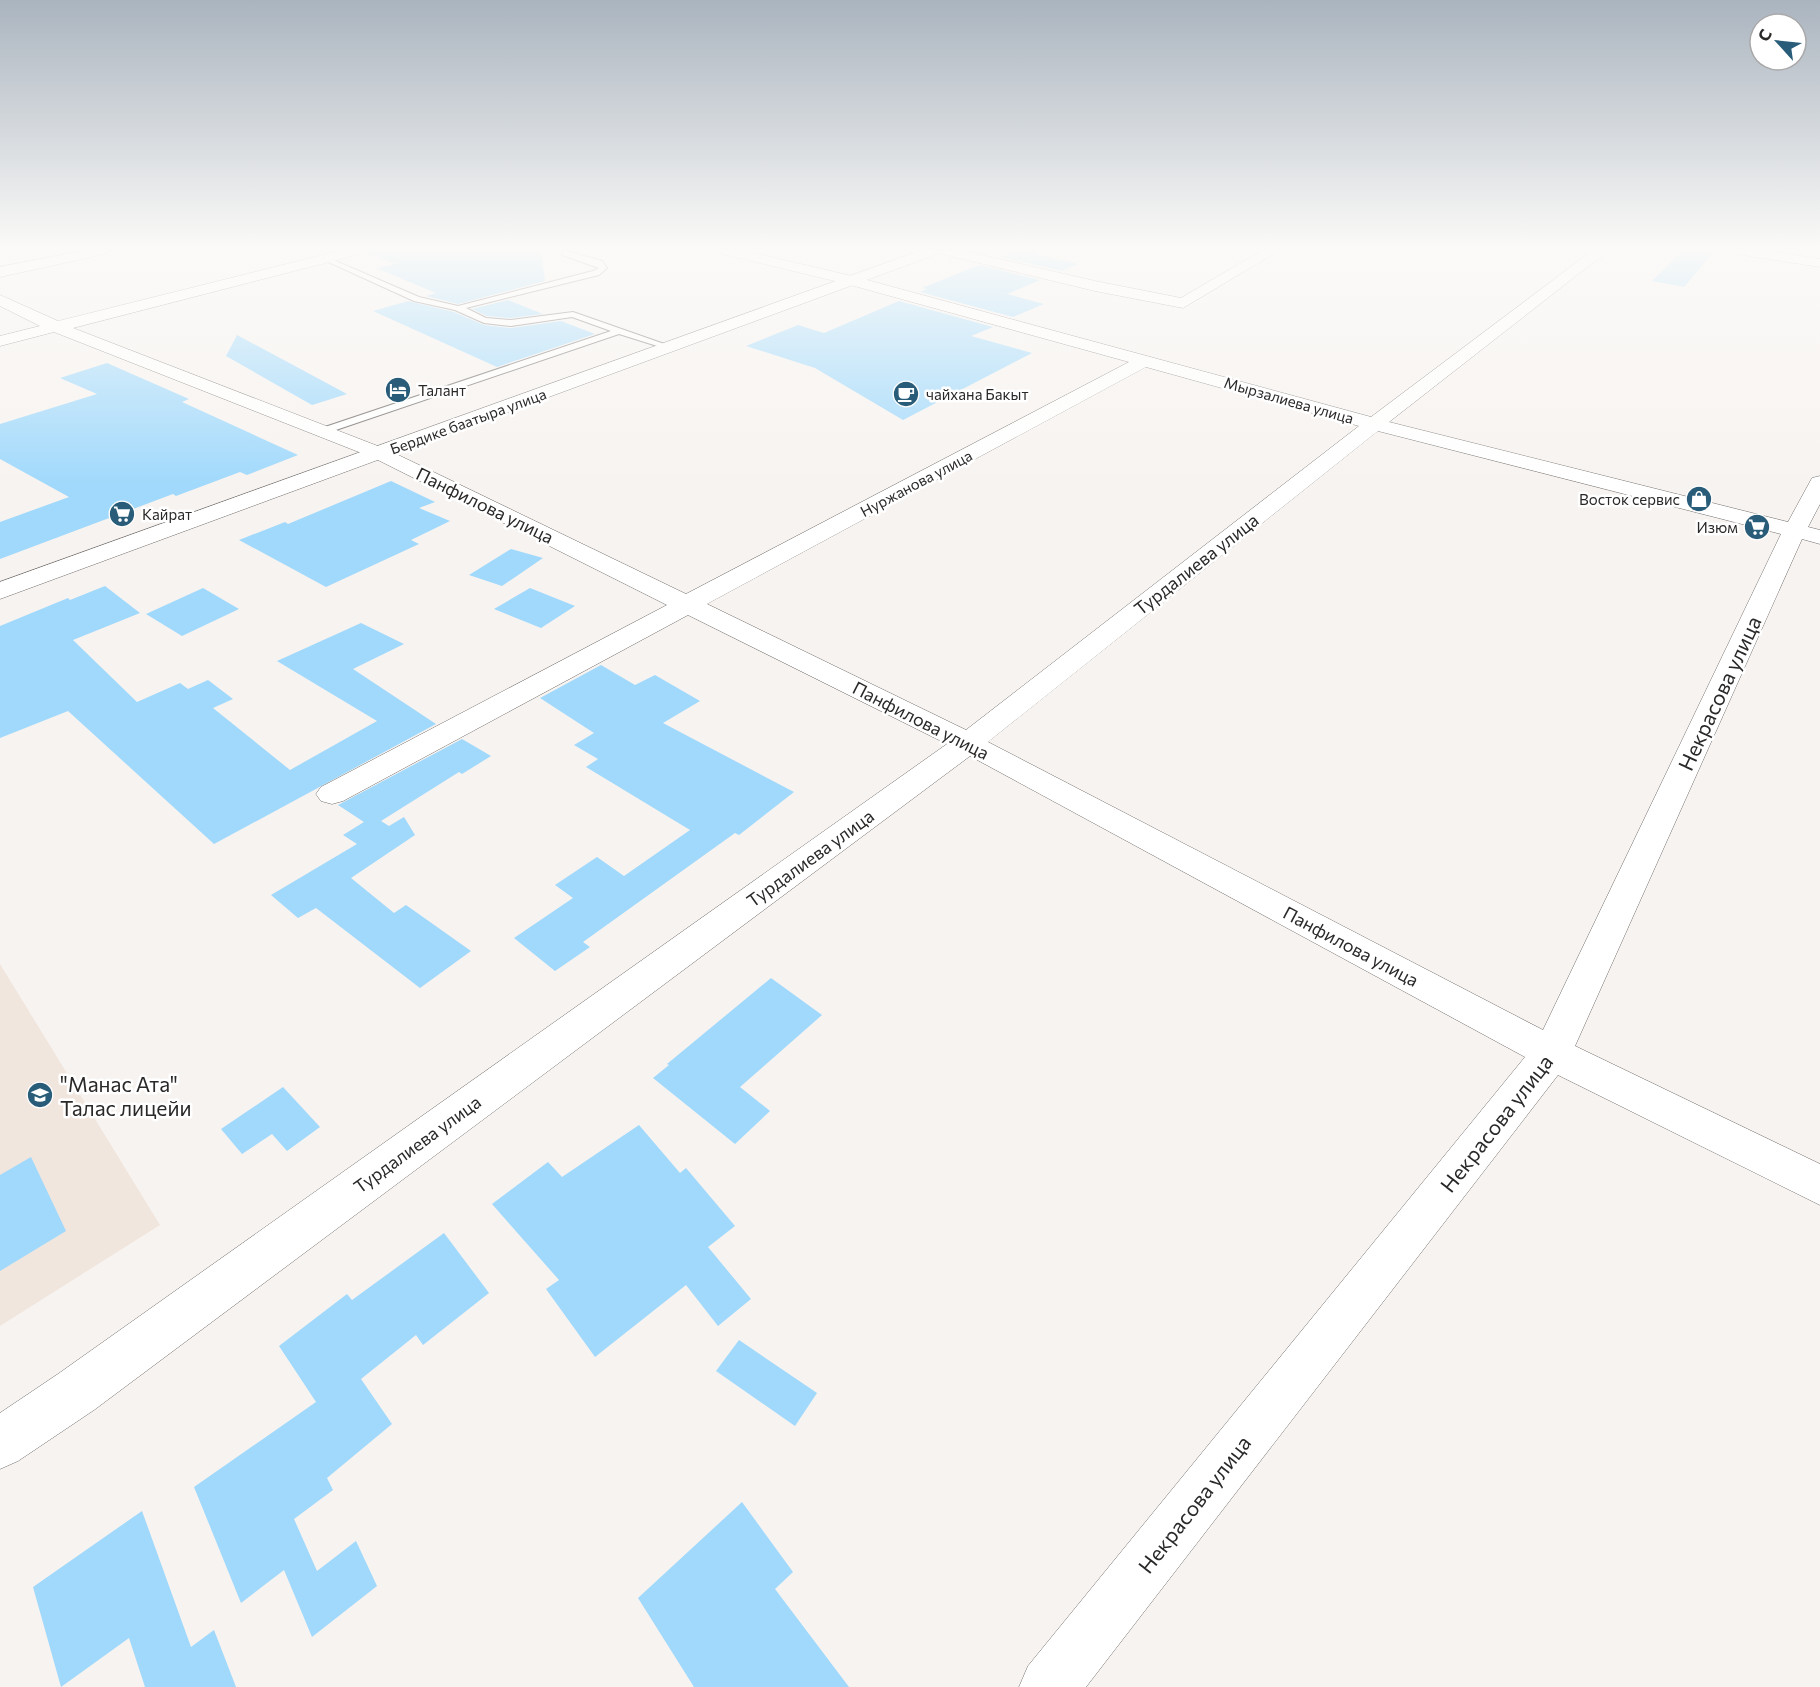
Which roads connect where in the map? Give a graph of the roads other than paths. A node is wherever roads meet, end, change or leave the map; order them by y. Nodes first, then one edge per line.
1 (49, 329) edge
2 (60, 329) edge
3 (614, 329) edge
4 (719, 329) edge
5 (1028, 329) edge
6 (1499, 329) edge
7 (620, 331) junction
8 (0, 341) edge
9 (667, 348) junction
10 (1144, 361) junction
11 (1374, 424) junction
12 (323, 431) junction
13 (381, 454) junction
14 (1820, 483) edge
15 (1807, 534) edge
16 (0, 591) edge
17 (687, 604) junction
18 (968, 743) junction
19 (332, 794) dead end
20 (1552, 1053) junction
21 (1820, 1185) edge
22 (0, 1443) edge
23 (1049, 1687) edge

1 - 8 street
2 - 12 street, Панфилова улица
3 - 7 lane
4 - 9 street, Бердике баатыра улица
5 - 10 street, Мырзалиева улица
6 - 11 street, Турдалиева улица
7 - 9 lane
7 - 12 lane
9 - 13 street, Бердике баатыра улица
10 - 11 street, Мырзалиева улица
10 - 17 street, Нуржанова улица
11 - 15 street, Мырзалиева улица
11 - 18 street, Турдалиева улица
12 - 13 street, Панфилова улица
13 - 16 street, Бердике баатыра улица
13 - 17 street, Панфилова улица
14 - 15 street, Некрасова улица
15 - 20 street, Некрасова улица
17 - 18 street, Панфилова улица
17 - 19 street, Нуржанова улица
18 - 20 street, Панфилова улица
18 - 22 street, Турдалиева улица
20 - 21 street, Панфилова улица
20 - 23 street, Некрасова улица

